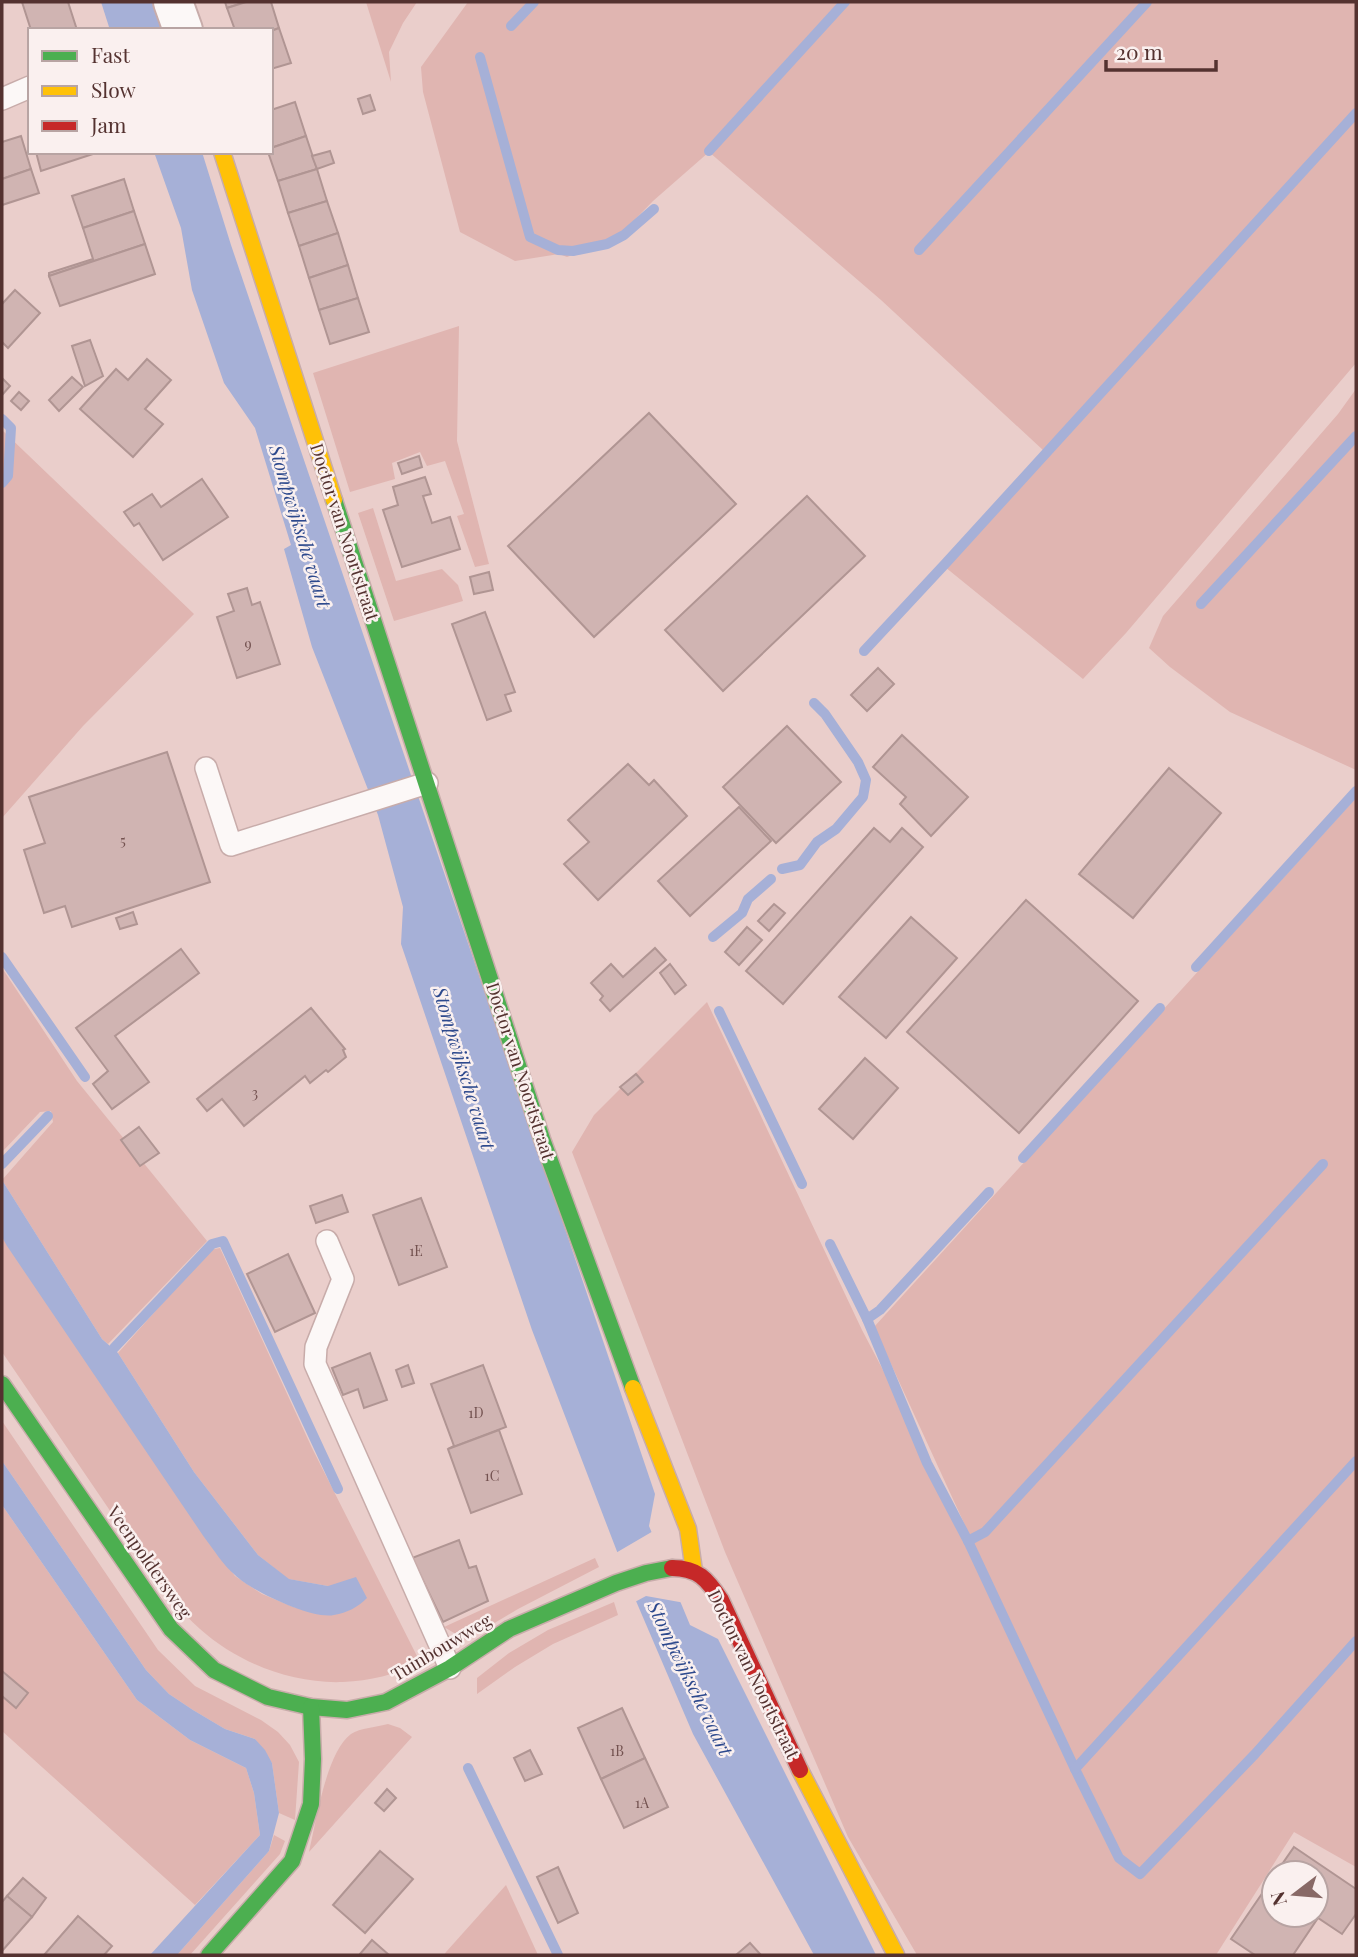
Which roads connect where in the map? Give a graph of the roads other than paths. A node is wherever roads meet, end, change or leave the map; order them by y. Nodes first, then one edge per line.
1 (173, 2) edge
2 (182, 28) edge
3 (28, 89) edge
4 (2, 99) edge
5 (223, 154) edge
6 (206, 768) dead end
7 (419, 786) junction
8 (327, 1241) dead end
9 (2, 1384) edge
10 (694, 1571) junction
11 (450, 1668) junction
12 (311, 1707) junction
13 (209, 1955) edge
14 (896, 1955) edge

1 - 2 street
3 - 4 lane
5 - 7 street, Doctor van Noortstraat
6 - 7 lane
7 - 10 street, Doctor van Noortstraat
8 - 11 lane
9 - 12 street, Veenpoldersweg
10 - 11 street, Tuinbouwweg
10 - 14 street, Doctor van Noortstraat
11 - 12 street, Tuinbouwweg
12 - 13 street

